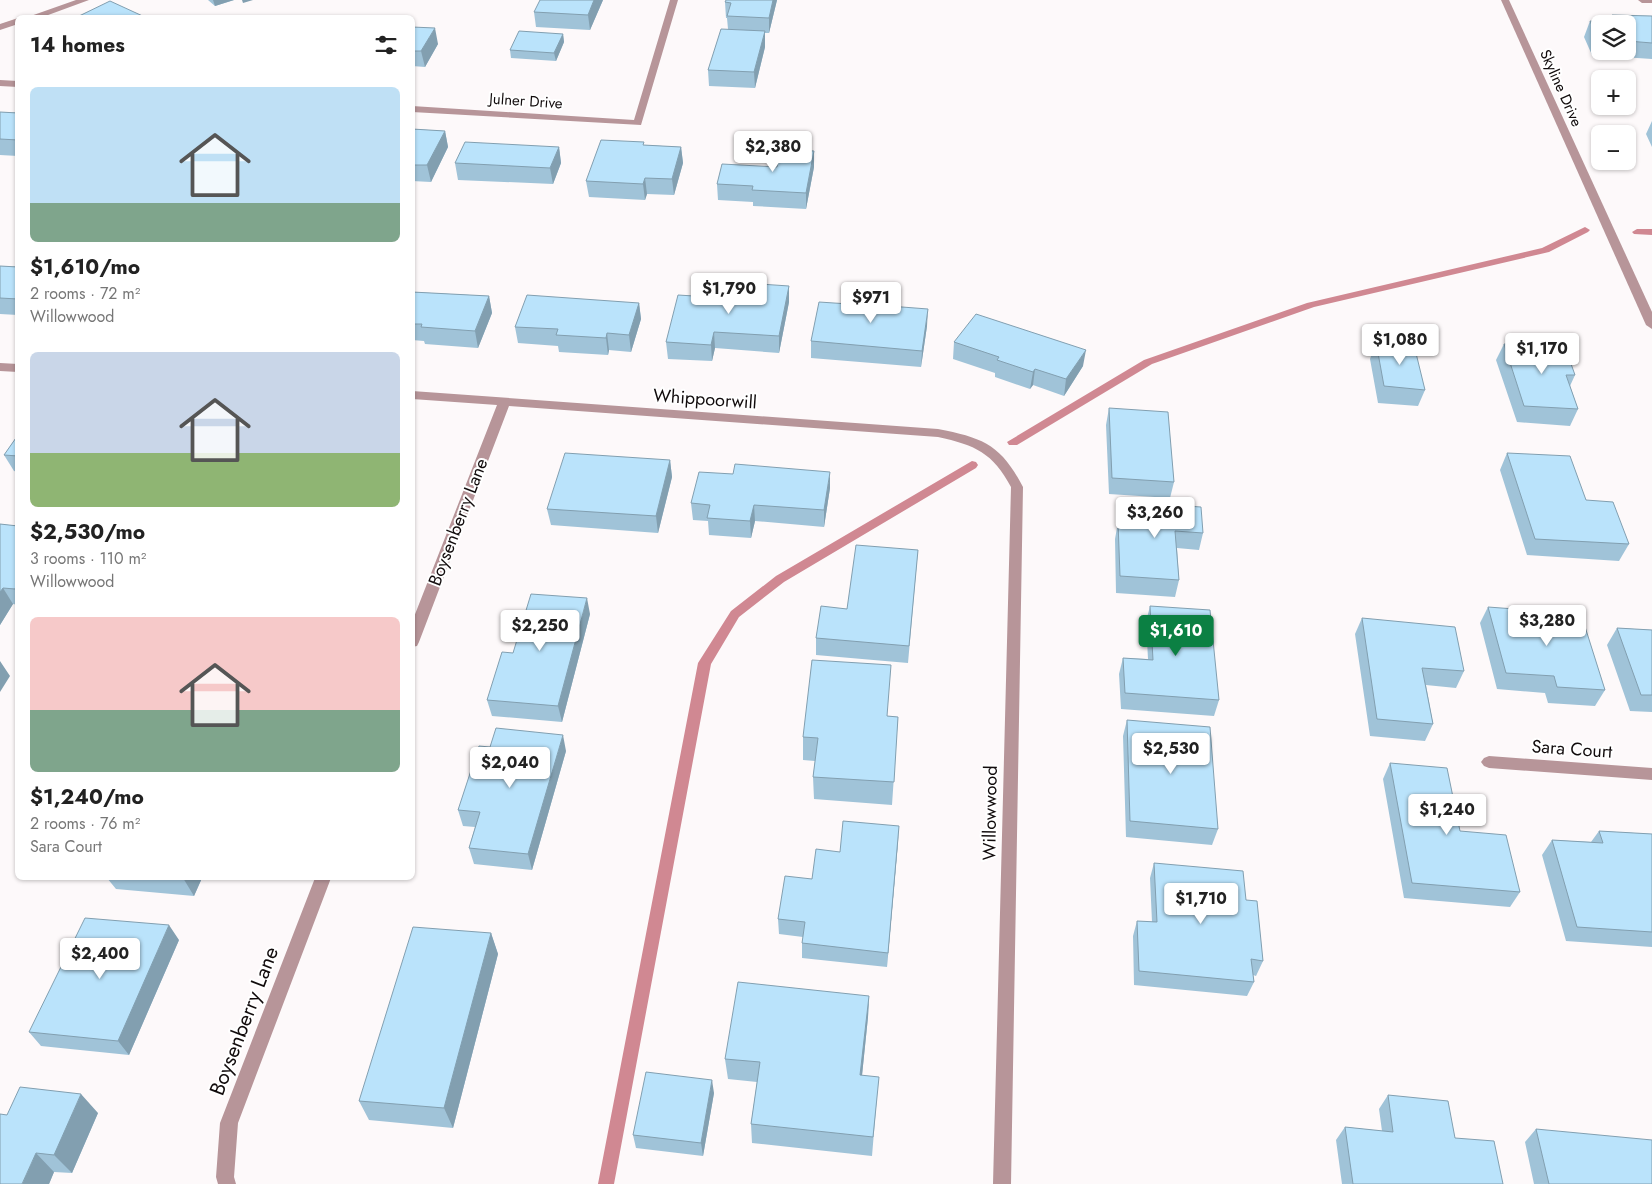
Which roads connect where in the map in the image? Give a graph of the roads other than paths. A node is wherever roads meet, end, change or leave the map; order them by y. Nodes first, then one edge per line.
1 (85, 0) edge
2 (674, 0) edge
3 (1505, 0) edge
4 (1642, 0) edge
5 (1652, 0) edge
6 (38, 15) edge
7 (15, 22) edge
8 (0, 27) edge
9 (0, 83) edge
10 (15, 84) edge
11 (415, 109) edge
12 (1652, 325) edge
13 (1, 368) edge
14 (15, 368) edge
15 (415, 395) edge
16 (504, 402) junction
17 (992, 450) joint
18 (415, 634) edge
19 (1489, 762) dead end
20 (1652, 774) edge
21 (321, 880) edge
22 (227, 1184) edge
23 (1002, 1184) edge

1 - 6 street
2 - 11 street, Julner Drive
3 - 12 street, Skyline Drive
4 - 5 street
7 - 8 street
9 - 10 street
13 - 14 street
15 - 16 street, Whippoorwill
16 - 17 street, Whippoorwill
16 - 18 street, Boysenberry Lane
17 - 23 street, Willowwood
19 - 20 street, Sara Court
21 - 22 street, Boysenberry Lane

